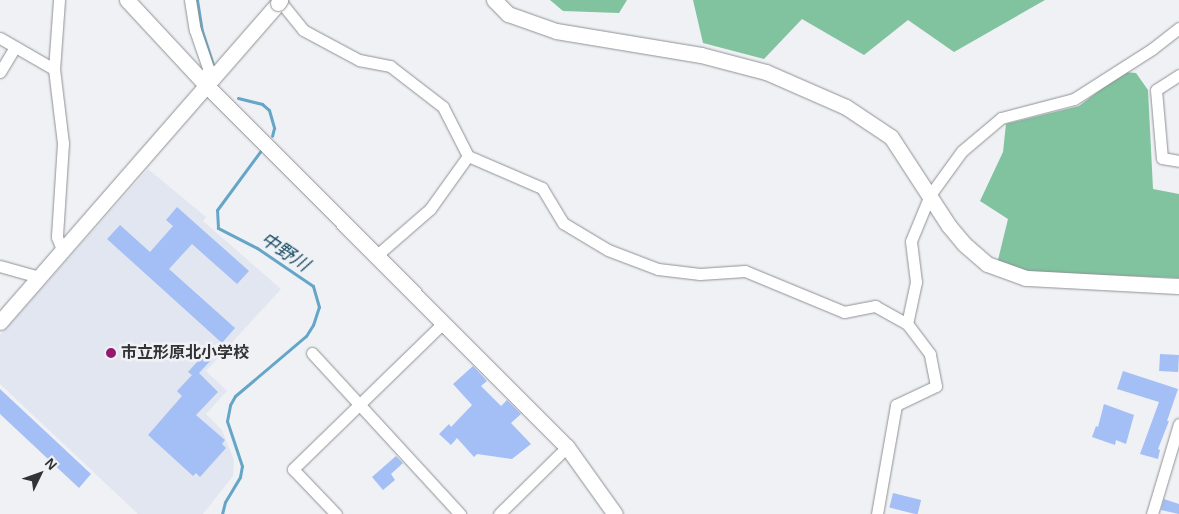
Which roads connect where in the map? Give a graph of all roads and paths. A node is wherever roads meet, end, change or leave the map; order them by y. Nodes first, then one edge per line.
1 (59, 0) edge
2 (127, 0) edge
3 (191, 0) edge
4 (494, 0) edge
5 (279, 1) edge
6 (1179, 28) edge
7 (0, 38) edge
8 (15, 47) junction
9 (54, 68) junction
10 (0, 72) edge
11 (1179, 75) edge
12 (207, 86) junction
13 (468, 156) junction
14 (1179, 161) edge
15 (930, 195) junction
16 (63, 252) junction
17 (377, 255) junction
18 (0, 266) edge
19 (39, 277) junction
20 (1179, 286) edge
21 (0, 322) edge
22 (444, 322) junction
23 (907, 324) junction
24 (312, 353) dead end
25 (360, 403) junction
26 (1179, 424) edge
27 (567, 447) junction
28 (336, 514) edge
29 (460, 514) edge
30 (499, 514) edge
31 (615, 514) edge
32 (877, 514) edge
33 (1152, 514) edge

1 - 9 street
2 - 12 street
3 - 12 street
4 - 15 street
5 - 12 street
5 - 13 street
6 - 15 street
7 - 8 street
8 - 9 street
8 - 10 street
9 - 16 street
11 - 14 street
12 - 16 street
12 - 17 street
13 - 17 street
13 - 23 street
15 - 20 street
15 - 23 street
16 - 19 street
17 - 22 street
18 - 19 street
19 - 21 street
22 - 25 street
22 - 27 street
23 - 32 street
24 - 25 street
25 - 28 street
25 - 29 street
26 - 33 street
27 - 30 street
27 - 31 street

